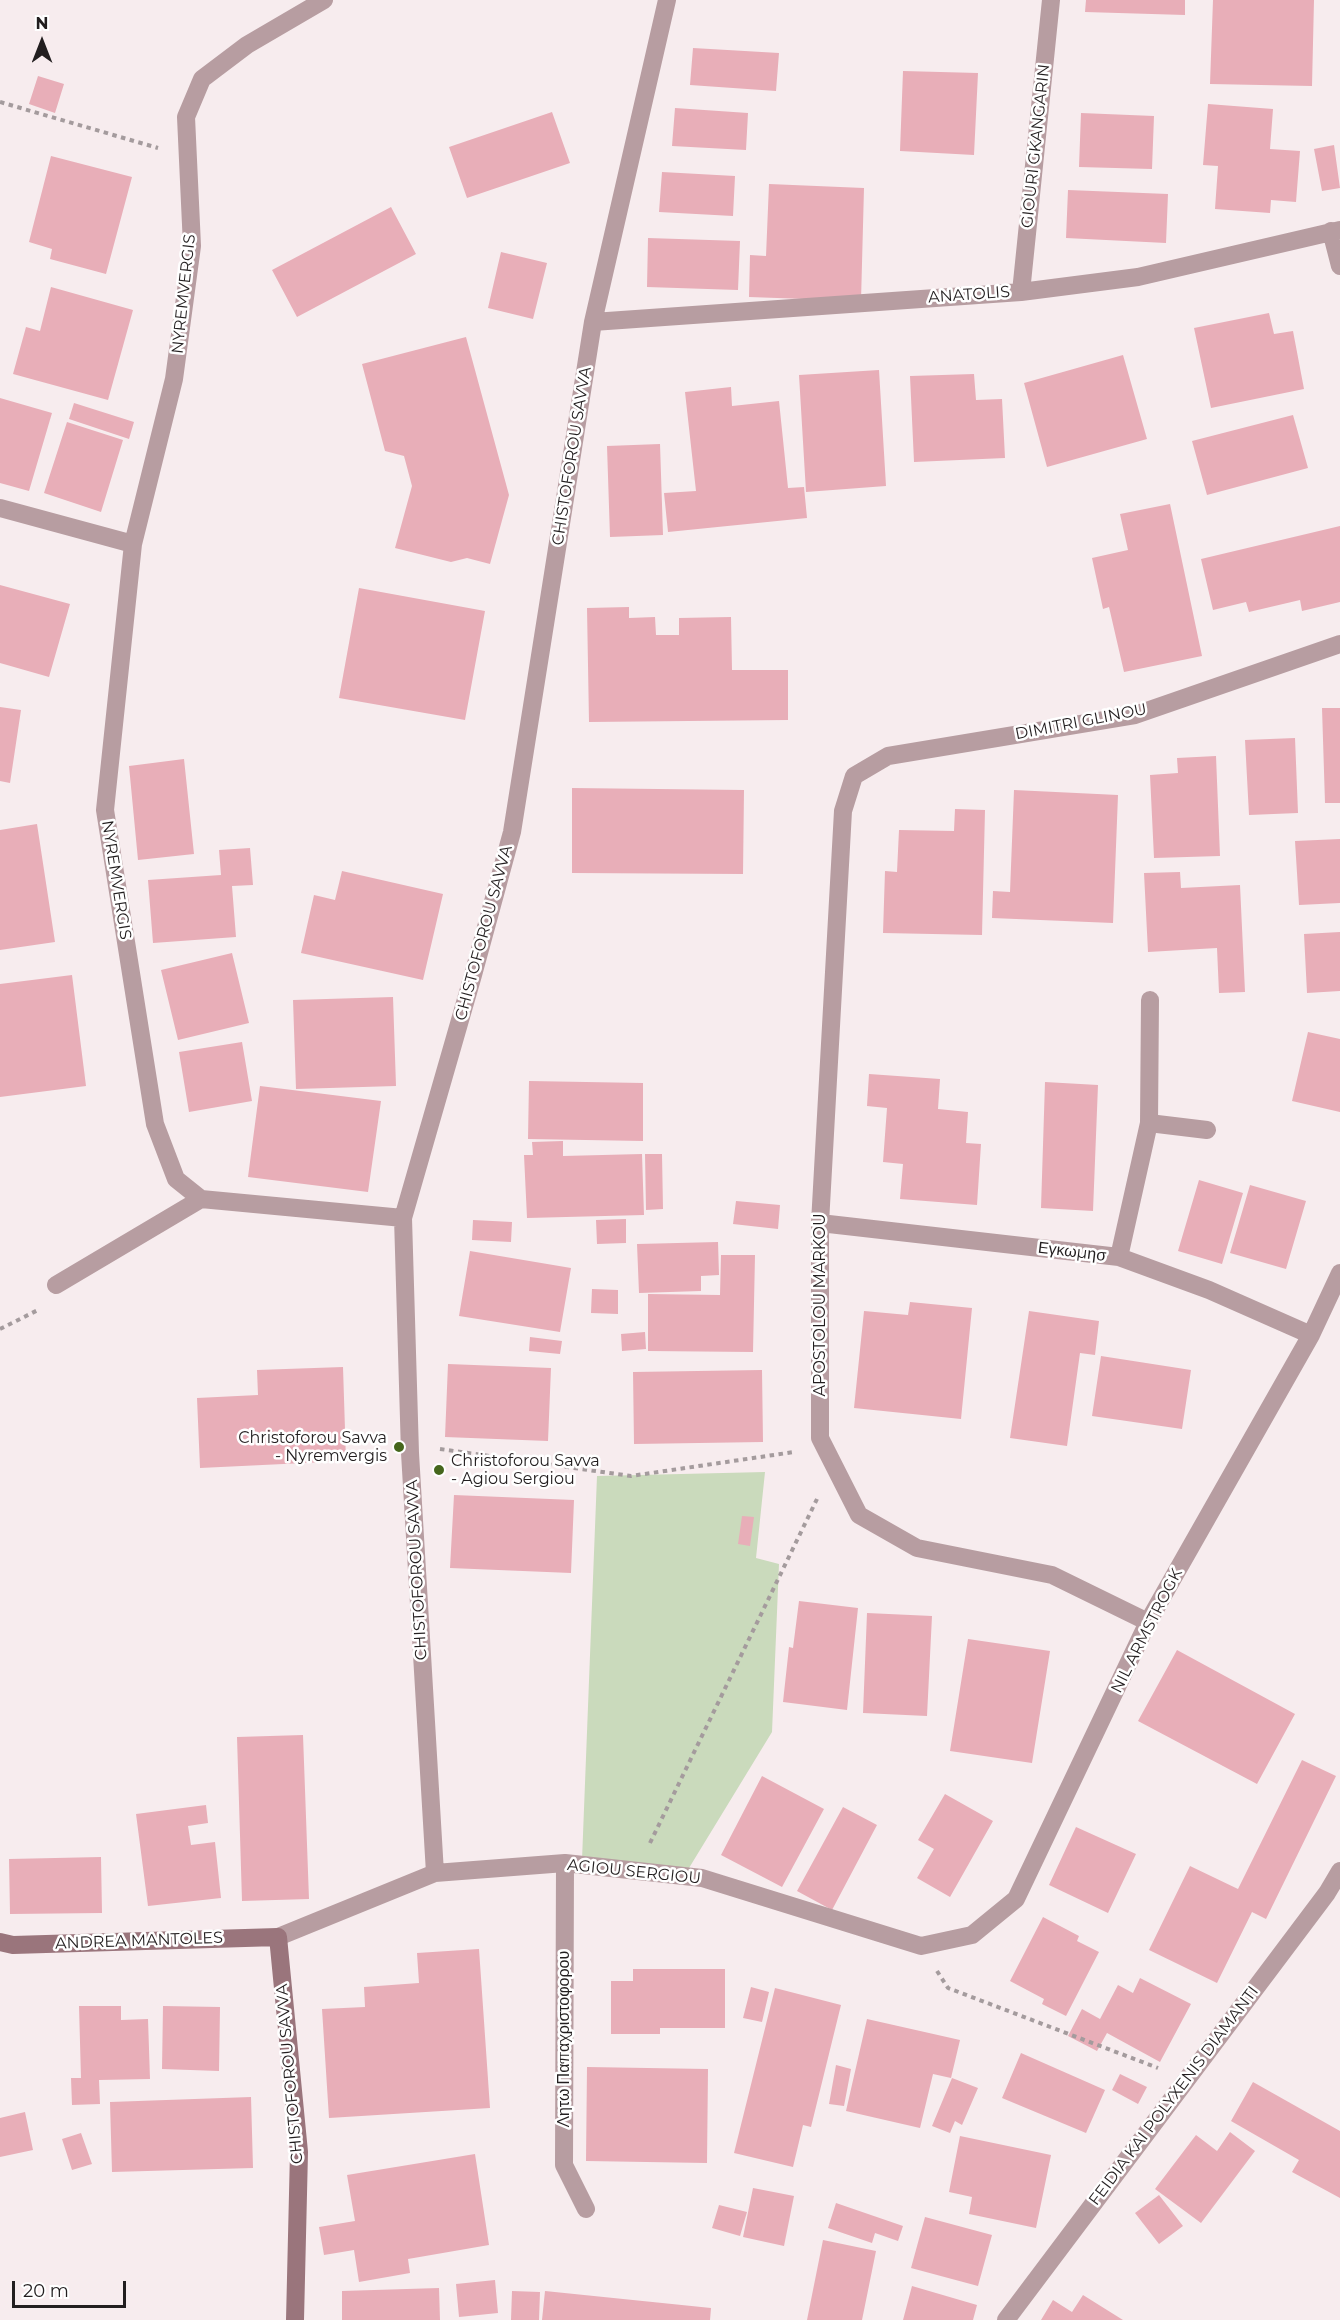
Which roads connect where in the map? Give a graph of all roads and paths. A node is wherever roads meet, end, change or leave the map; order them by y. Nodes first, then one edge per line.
1 (324, 0) edge
2 (667, 0) edge
3 (1051, 0) edge
4 (0, 102) edge
5 (188, 156) junction
6 (1335, 230) edge
7 (1340, 266) edge
8 (1021, 292) junction
9 (593, 322) junction
10 (0, 508) edge
11 (133, 544) junction
12 (1340, 644) edge
13 (854, 776) joint
14 (1150, 1000) dead end
15 (1149, 1123) junction
16 (1207, 1130) dead end
17 (201, 1199) junction
18 (403, 1218) junction
19 (820, 1223) junction
20 (1119, 1257) junction
21 (1340, 1273) edge
22 (56, 1285) joint
23 (0, 1329) edge
24 (1311, 1335) junction
25 (410, 1445) junction
26 (825, 1447) junction
27 (834, 1466) junction
28 (1148, 1622) junction
29 (565, 1863) junction
30 (637, 1871) junction
31 (1340, 1871) edge
32 (435, 1873) junction
33 (1333, 1897) edge
34 (278, 1937) junction
35 (0, 1942) edge
36 (921, 1946) junction
37 (1187, 2079) junction
38 (586, 2209) dead end
39 (295, 2320) edge
40 (1006, 2320) edge

1 - 5 street, NYREMVERGIS
2 - 9 street, CHISTOFOROU SAVVA
3 - 8 street, GIOURI GKANGARIN
4 - 5 path
5 - 11 street, NYREMVERGIS
6 - 7 street
6 - 8 street, ANATOLIS
8 - 9 street, ANATOLIS
9 - 18 street, CHISTOFOROU SAVVA
10 - 11 street
11 - 17 street, NYREMVERGIS
12 - 13 street, DIMITRI GLINOU
13 - 19 street, APOSTOLOU MARKOU
14 - 15 street
15 - 16 street
15 - 20 street
17 - 18 street
17 - 22 street
18 - 25 street, CHISTOFOROU SAVVA
19 - 20 street, Εγκωμησ
19 - 26 street, APOSTOLOU MARKOU
20 - 24 street, Εγκωμησ
21 - 24 street, NIL ARMSTROGK
22 - 23 path
24 - 28 street, NIL ARMSTROGK
25 - 26 path
25 - 32 street, CHISTOFOROU SAVVA
26 - 27 street, APOSTOLOU MARKOU
27 - 28 street, APOSTOLOU MARKOU
27 - 30 path
28 - 36 street, NIL ARMSTROGK
29 - 30 street, AGIOU SERGIOU
29 - 32 street, AGIOU SERGIOU
29 - 38 street, Λητω Παπαχριστοφορου
30 - 36 street, AGIOU SERGIOU
31 - 33 street, FEIDIA KAI POLYXENIS DIAMANTI
32 - 34 street, AGIOU SERGIOU
33 - 37 street, FEIDIA KAI POLYXENIS DIAMANTI
34 - 35 street, ANDREA MANTOLES
34 - 39 street, CHISTOFOROU SAVVA
36 - 37 path
37 - 40 street, FEIDIA KAI POLYXENIS DIAMANTI

